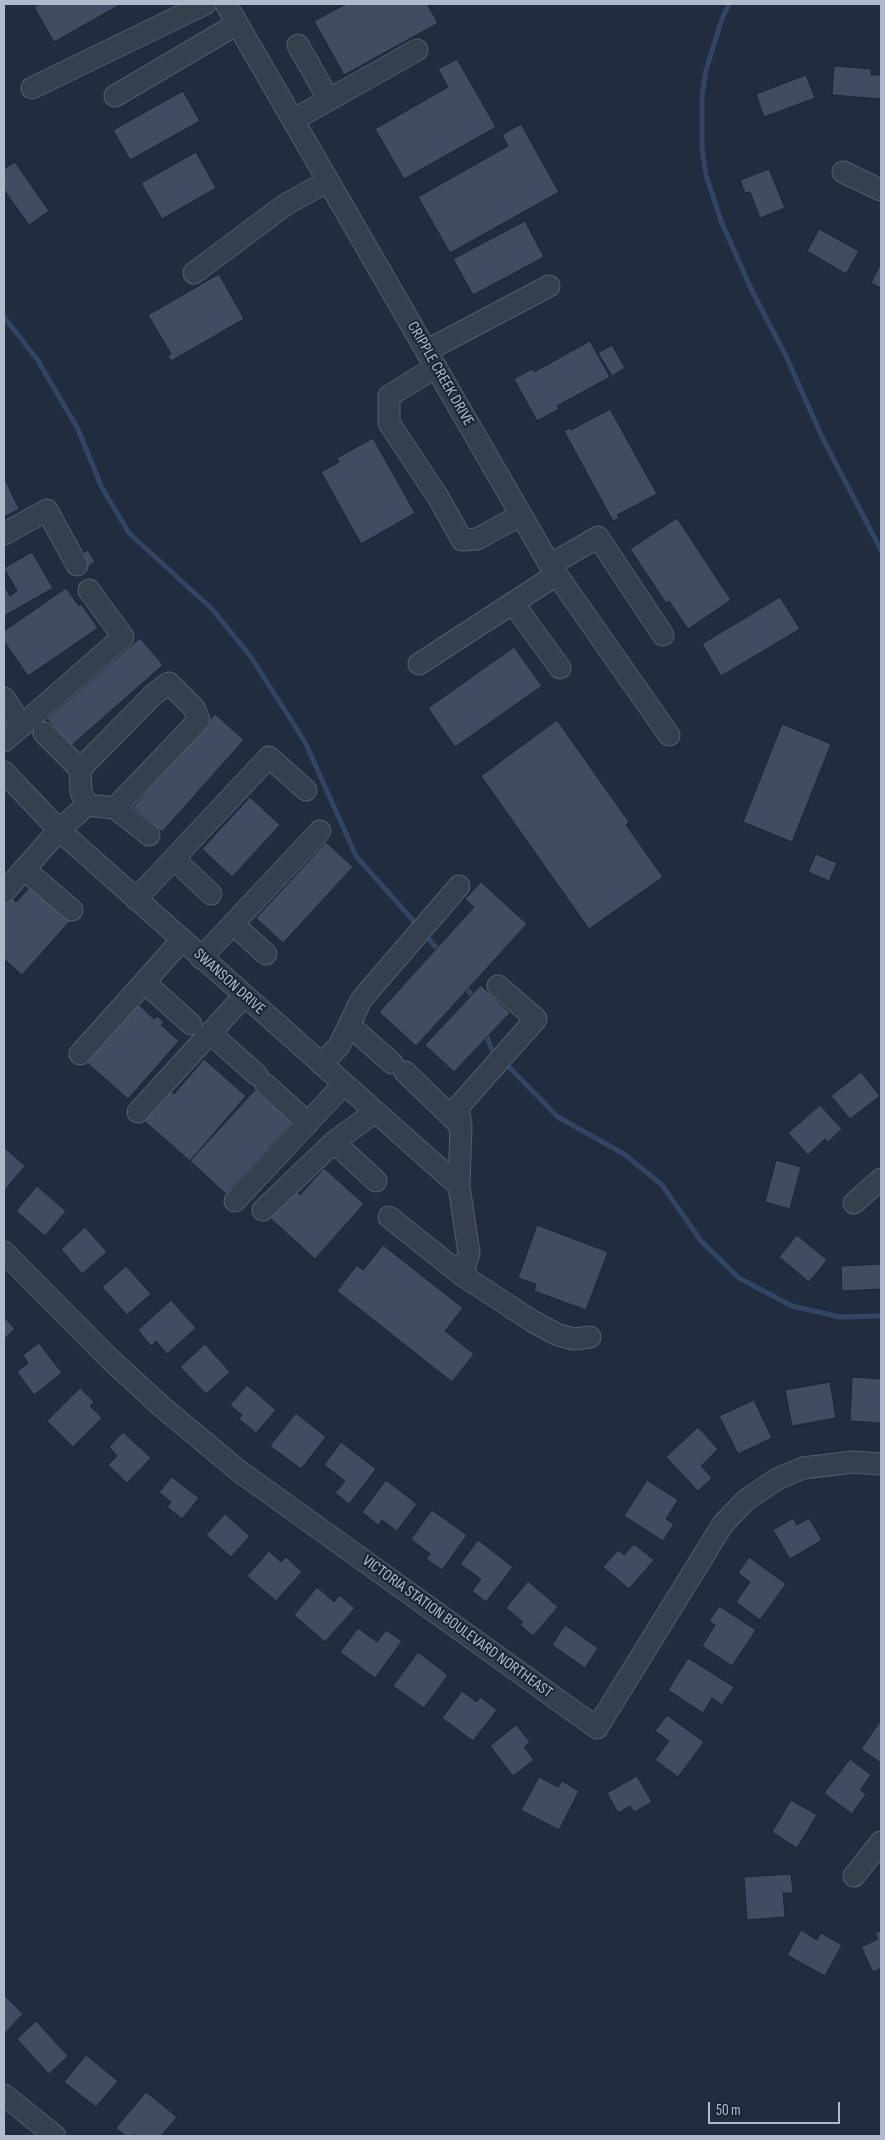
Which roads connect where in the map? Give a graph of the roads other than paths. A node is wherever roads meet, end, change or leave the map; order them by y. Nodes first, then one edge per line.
1 (205, 4) edge
2 (226, 4) edge
3 (237, 24) junction
4 (298, 45) dead end
5 (417, 50) dead end
6 (32, 88) dead end
7 (115, 96) dead end
8 (329, 100) junction
9 (293, 120) junction
10 (843, 172) dead end
11 (328, 181) junction
12 (881, 190) edge
13 (194, 273) dead end
14 (549, 286) dead end
15 (431, 359) junction
16 (521, 515) junction
17 (4, 534) edge
18 (77, 565) dead end
19 (553, 570) junction
20 (89, 590) dead end
21 (514, 602) junction
22 (663, 635) dead end
23 (419, 664) dead end
24 (560, 668) dead end
25 (4, 698) edge
26 (22, 726) junction
27 (44, 733) dead end
28 (669, 735) dead end
29 (4, 742) edge
30 (80, 769) junction
31 (4, 772) edge
32 (306, 790) dead end
33 (87, 805) junction
34 (115, 808) junction
35 (58, 830) junction
36 (320, 831) dead end
37 (149, 835) dead end
38 (174, 859) junction
39 (24, 869) junction
40 (459, 886) dead end
41 (4, 892) edge
42 (211, 894) dead end
43 (136, 899) junction
44 (72, 910) dead end
45 (233, 924) junction
46 (182, 940) junction
47 (266, 954) dead end
48 (201, 958) junction
49 (144, 982) junction
50 (498, 986) dead end
51 (244, 996) junction
52 (191, 1024) dead end
53 (350, 1026) junction
54 (210, 1033) junction
55 (80, 1054) dead end
56 (321, 1064) junction
57 (344, 1084) junction
58 (138, 1112) dead end
59 (375, 1112) junction
60 (308, 1123) junction
61 (461, 1126) junction
62 (334, 1142) junction
63 (881, 1179) edge
64 (376, 1181) dead end
65 (458, 1186) junction
66 (235, 1202) dead end
67 (854, 1203) dead end
68 (263, 1210) dead end
69 (389, 1217) dead end
70 (4, 1252) edge
71 (462, 1275) junction
72 (590, 1337) dead end
73 (881, 1464) edge
74 (881, 1842) edge
75 (854, 1876) dead end
76 (4, 2095) edge
77 (55, 2136) edge

1 - 6 street
2 - 3 street, CRIPPLE CREEK DRIVE
3 - 7 street
3 - 9 street, CRIPPLE CREEK DRIVE
4 - 8 street
5 - 8 street
8 - 9 street
9 - 11 street, CRIPPLE CREEK DRIVE
10 - 12 street
11 - 13 street
11 - 15 street, CRIPPLE CREEK DRIVE
14 - 15 street
15 - 16 street, CRIPPLE CREEK DRIVE
15 - 16 street
16 - 19 street, CRIPPLE CREEK DRIVE
17 - 18 street
19 - 21 street
19 - 22 street
19 - 28 street, CRIPPLE CREEK DRIVE
20 - 26 street
21 - 23 street
21 - 24 street
25 - 26 street
26 - 29 street
27 - 30 street
30 - 33 street
30 - 34 street
31 - 35 street, SWANSON DRIVE
32 - 38 street
33 - 34 street
33 - 35 street
34 - 37 street
35 - 39 street
35 - 43 street, SWANSON DRIVE
36 - 45 street
38 - 42 street
38 - 43 street
39 - 41 street
39 - 44 street
40 - 53 street
43 - 46 street, SWANSON DRIVE
45 - 47 street
45 - 48 street
46 - 48 street, SWANSON DRIVE
46 - 49 street
48 - 51 street, SWANSON DRIVE
49 - 52 street
49 - 55 street
50 - 61 street
51 - 54 street
51 - 56 street, SWANSON DRIVE
53 - 56 street
53 - 61 street
54 - 58 street
54 - 60 street
56 - 57 street, SWANSON DRIVE
57 - 59 street, SWANSON DRIVE
57 - 60 street
59 - 62 street
59 - 65 street, SWANSON DRIVE
60 - 66 street
61 - 65 street
62 - 64 street
62 - 68 street
63 - 67 street
65 - 71 street
69 - 71 street
70 - 73 street, VICTORIA STATION BOULEVARD NORTHEAST
71 - 72 street
74 - 75 street
76 - 77 street

